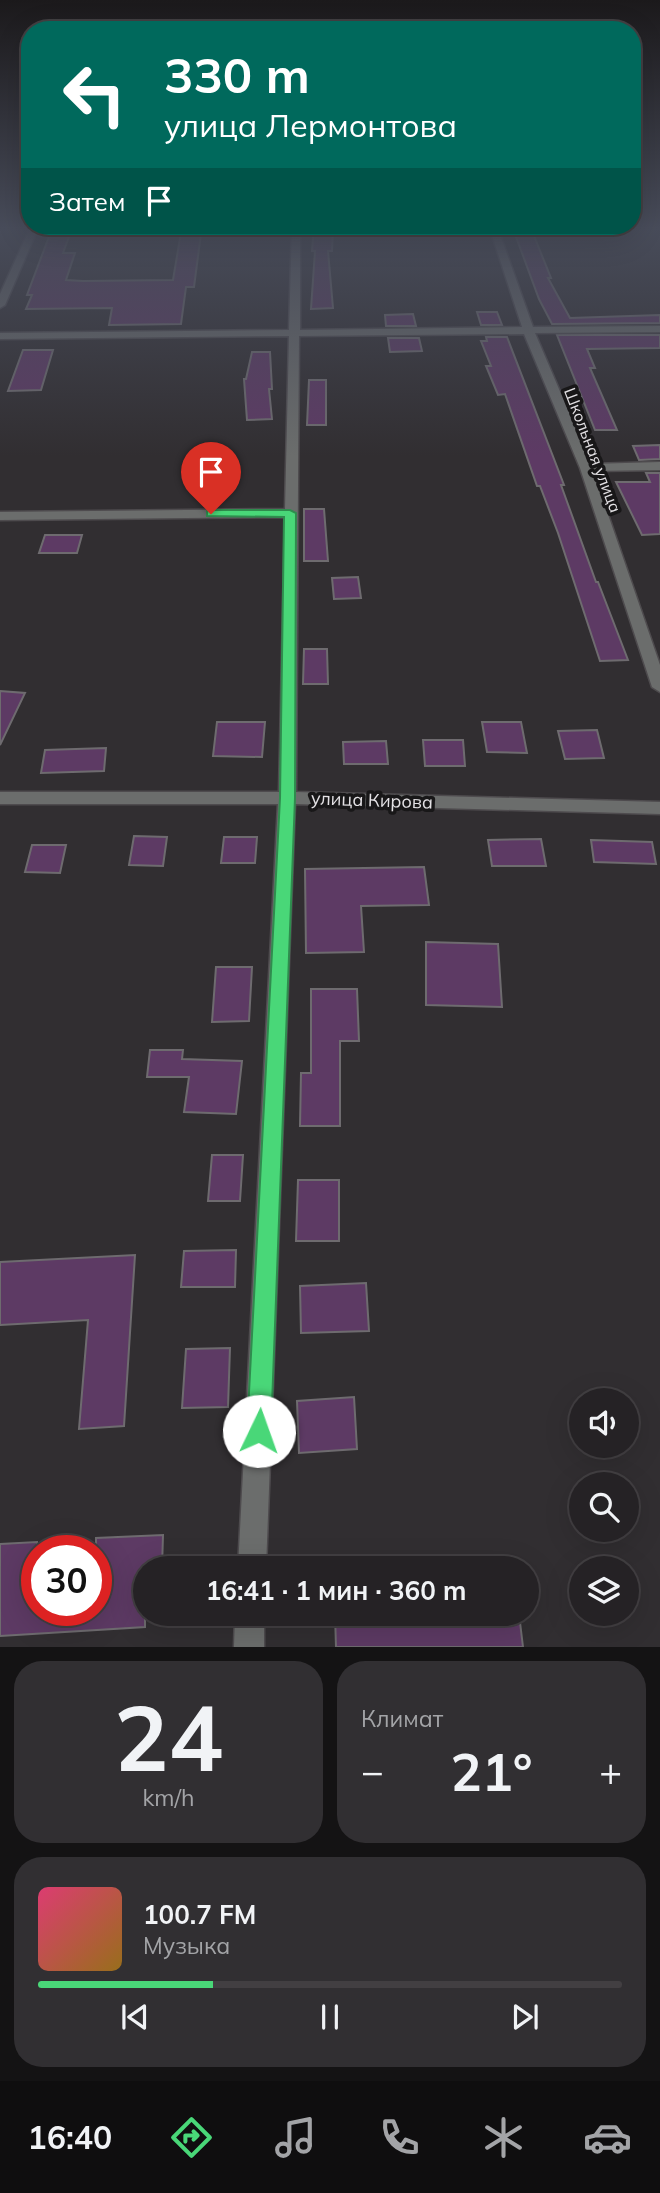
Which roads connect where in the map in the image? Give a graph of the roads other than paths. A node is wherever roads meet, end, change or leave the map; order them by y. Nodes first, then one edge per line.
1 (295, 303) edge
2 (519, 303) edge
3 (660, 329) edge
4 (529, 332) junction
5 (294, 333) junction
6 (0, 336) edge
7 (660, 466) edge
8 (586, 468) junction
9 (290, 513) junction
10 (0, 516) edge
11 (660, 687) edge
12 (0, 798) edge
13 (287, 798) junction
14 (660, 808) edge
15 (253, 1556) edge
16 (250, 1626) edge
17 (249, 1647) edge

1 - 5 street
2 - 4 street, Школьная улица
3 - 4 street
4 - 5 street
4 - 8 street, Школьная улица
5 - 6 street
5 - 9 street
7 - 8 street
8 - 11 street, Школьная улица
9 - 10 street
9 - 13 street
12 - 13 street, улица Кирова
13 - 14 street, улица Кирова
13 - 15 street
16 - 17 street

